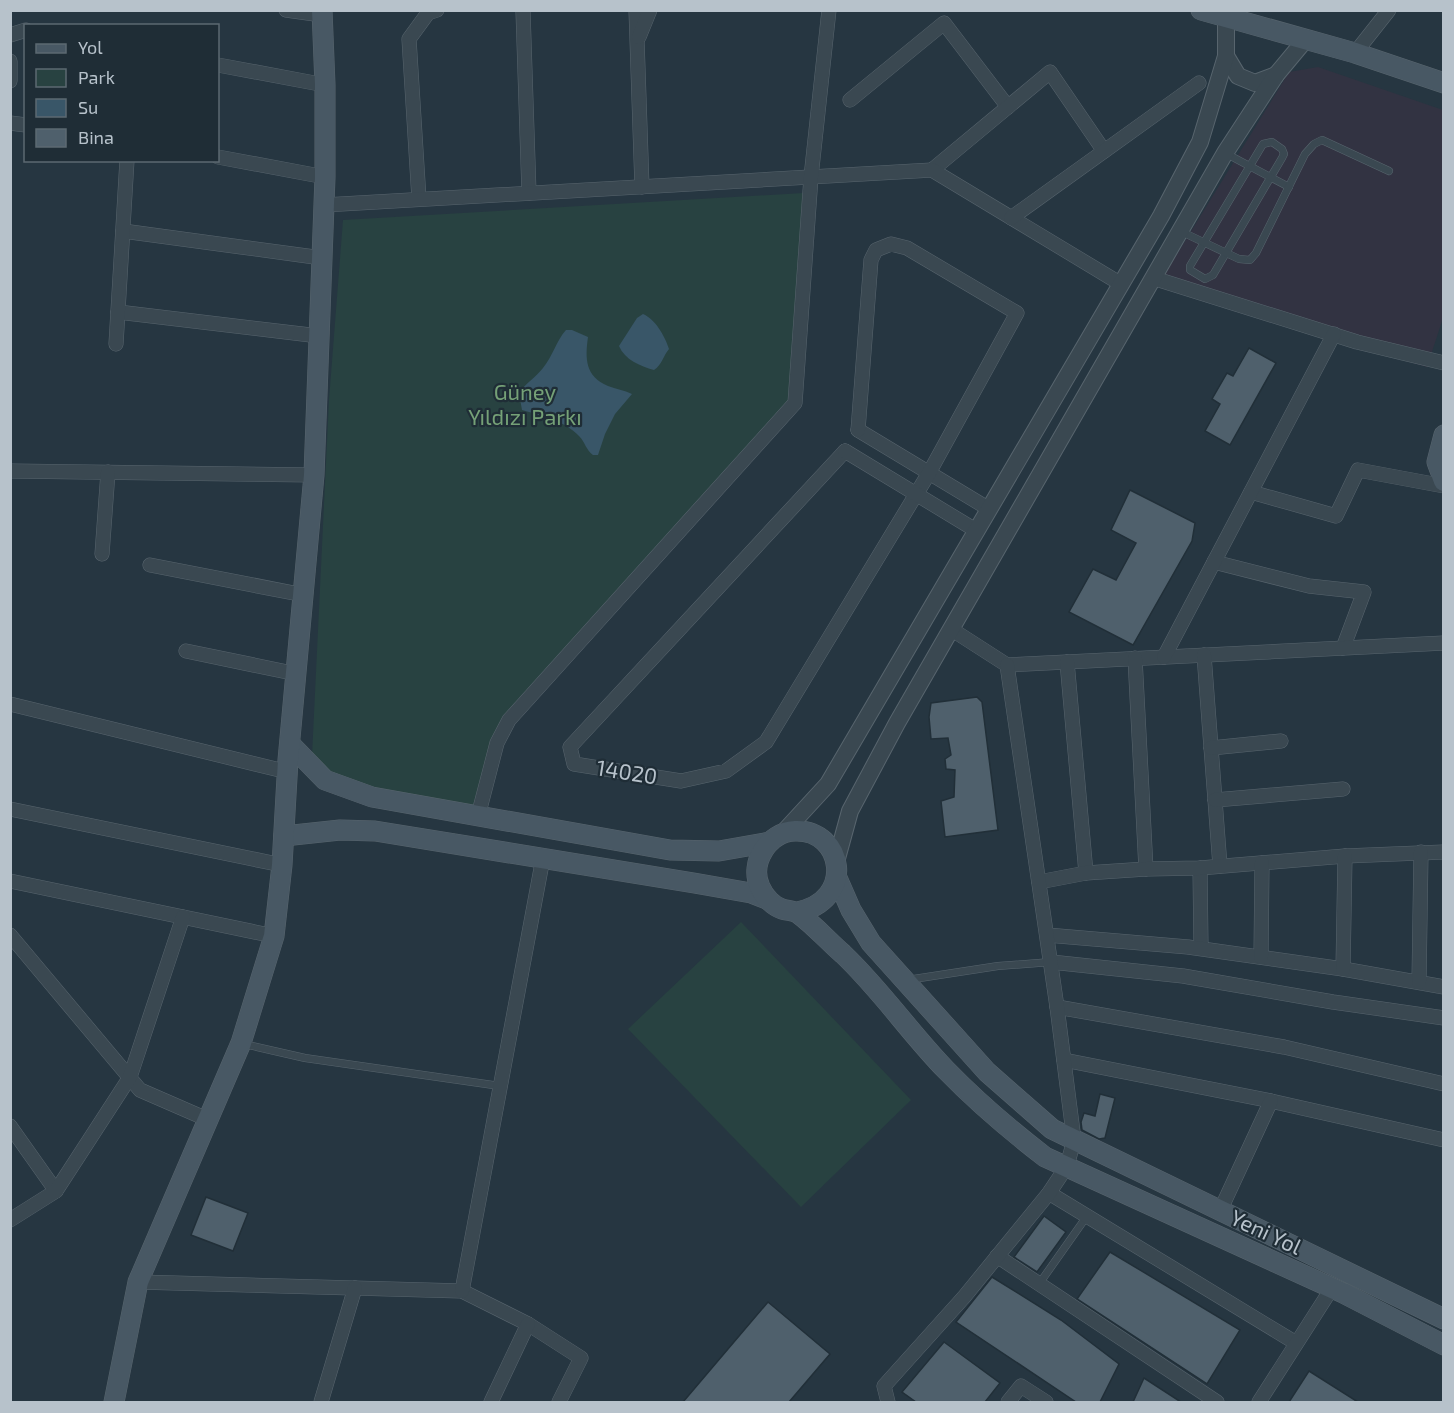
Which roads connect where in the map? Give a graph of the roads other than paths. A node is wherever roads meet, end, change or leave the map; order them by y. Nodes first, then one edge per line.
1 (286, 10) edge
2 (437, 10) edge
3 (636, 10) edge
4 (650, 10) edge
5 (829, 10) edge
6 (1389, 10) edge
7 (522, 11) edge
8 (322, 13) edge
9 (1213, 13) edge
10 (1306, 39) junction
11 (637, 42) junction
12 (1355, 53) junction
13 (1226, 56) junction
14 (10, 61) edge
15 (219, 65) edge
16 (1276, 75) junction
17 (10, 81) edge
18 (1199, 83) dead end
19 (1443, 83) edge
20 (325, 85) junction
21 (850, 100) dead end
22 (1008, 107) junction
23 (1104, 151) junction
24 (1225, 153) junction
25 (219, 157) edge
26 (127, 162) edge
27 (1249, 166) junction
28 (932, 170) junction
29 (1389, 171) dead end
30 (325, 177) junction
31 (811, 177) junction
32 (1270, 178) junction
33 (642, 187) junction
34 (1289, 187) junction
35 (529, 193) junction
36 (418, 200) junction
37 (324, 205) junction
38 (1011, 218) junction
39 (123, 231) junction
40 (1180, 231) junction
41 (1204, 243) junction
42 (1225, 253) junction
43 (322, 258) junction
44 (1153, 278) junction
45 (1121, 284) junction
46 (118, 312) junction
47 (1334, 334) junction
48 (319, 336) junction
49 (116, 344) dead end
50 (1443, 363) edge
51 (858, 430) junction
52 (1443, 435) edge
53 (845, 451) junction
54 (10, 471) edge
55 (108, 472) junction
56 (929, 473) junction
57 (314, 475) junction
58 (1443, 481) edge
59 (1443, 486) edge
60 (1251, 492) junction
61 (915, 494) junction
62 (989, 509) junction
63 (976, 531) junction
64 (102, 554) dead end
65 (1215, 562) junction
66 (150, 565) dead end
67 (304, 596) junction
68 (951, 629) junction
69 (1443, 643) edge
70 (1343, 648) junction
71 (186, 651) dead end
72 (1204, 655) junction
73 (1164, 657) junction
74 (1135, 658) junction
75 (1067, 662) junction
76 (1007, 665) junction
77 (297, 674) junction
78 (10, 704) edge
79 (1281, 741) dead end
80 (290, 744) junction
81 (1211, 748) junction
82 (288, 772) junction
83 (1343, 789) dead end
84 (1215, 800) junction
85 (10, 809) edge
86 (478, 816) junction
87 (284, 836) junction
88 (776, 838) junction
89 (1421, 852) junction
90 (1443, 852) edge
91 (1345, 856) junction
92 (543, 858) junction
93 (1262, 863) junction
94 (282, 865) junction
95 (1220, 866) junction
96 (1200, 868) junction
97 (1146, 869) junction
98 (836, 870) junction
99 (1086, 873) junction
100 (10, 881) edge
101 (1039, 882) junction
102 (769, 900) junction
103 (797, 912) junction
104 (183, 917) junction
105 (10, 935) edge
106 (1047, 935) junction
107 (274, 936) junction
108 (1202, 948) junction
109 (1261, 957) junction
110 (1051, 962) junction
111 (1343, 969) junction
112 (904, 980) junction
113 (1419, 982) junction
114 (1443, 987) edge
115 (1057, 1007) junction
116 (1443, 1018) edge
117 (241, 1043) junction
118 (1064, 1060) junction
119 (130, 1077) junction
120 (1443, 1084) edge
121 (500, 1086) junction
122 (1270, 1101) junction
123 (209, 1120) junction
124 (10, 1126) edge
125 (1074, 1140) junction
126 (1443, 1140) edge
127 (1067, 1167) junction
128 (56, 1191) junction
129 (1049, 1193) junction
130 (1220, 1211) junction
131 (1087, 1216) junction
132 (10, 1220) edge
133 (997, 1256) junction
134 (138, 1282) junction
135 (1039, 1284) junction
136 (356, 1288) junction
137 (1332, 1288) junction
138 (462, 1291) junction
139 (1443, 1318) edge
140 (528, 1324) junction
141 (1296, 1343) junction
142 (1443, 1345) edge
143 (114, 1402) edge
144 (321, 1402) edge
145 (490, 1402) edge
146 (559, 1402) edge
147 (888, 1402) edge
148 (1008, 1402) edge
149 (1046, 1402) edge
150 (1217, 1402) edge
151 (1259, 1402) edge

1 - 8 street
2 - 36 street
3 - 11 street
4 - 11 street
5 - 31 street
6 - 12 street
7 - 35 street
8 - 20 main road
9 - 10 main road
9 - 13 street
10 - 12 main road
10 - 16 street
11 - 33 street
12 - 19 main road
13 - 16 street
13 - 45 street
14 - 17 street
15 - 20 street
16 - 24 street
18 - 23 street
20 - 30 main road
21 - 22 street
22 - 23 street
22 - 28 street
23 - 38 street
24 - 27 lane
24 - 40 street
25 - 30 street
26 - 39 street
27 - 32 lane
27 - 32 lane
27 - 41 lane
28 - 31 street
28 - 38 street
29 - 34 lane
30 - 37 main road
31 - 33 street
31 - 86 street
32 - 34 lane
32 - 42 lane
33 - 35 street
34 - 42 lane
35 - 36 street
36 - 37 street
37 - 43 main road
38 - 45 street
39 - 43 street
39 - 46 street
40 - 41 lane
40 - 44 street
41 - 42 lane
41 - 42 lane
43 - 48 main road
44 - 47 street
44 - 68 street
45 - 62 street
46 - 48 street
46 - 49 street
47 - 50 street
47 - 60 street
48 - 57 main road
51 - 53 street
51 - 56 street
51 - 56 street
52 - 58 main road
53 - 61 street
53 - 61 street, 14020
54 - 55 street
55 - 57 street
55 - 64 street
56 - 61 street
56 - 62 street
57 - 67 main road
59 - 60 street
60 - 65 street
61 - 63 street
62 - 63 street
63 - 88 street
65 - 70 street
65 - 73 street
66 - 67 street
67 - 77 main road
68 - 76 street
68 - 98 street
69 - 70 street
70 - 72 street
71 - 77 street
72 - 73 street
72 - 81 street
73 - 74 street
74 - 75 street
74 - 97 street
75 - 76 street
75 - 99 street
76 - 101 street
77 - 80 main road
78 - 82 street
79 - 81 street
80 - 82 main road
80 - 86 main road
81 - 84 street
82 - 87 main road
83 - 84 street
84 - 95 street
85 - 94 street
86 - 88 main road
87 - 92 main road
87 - 94 main road
88 - 98 main road
88 - 102 main road
89 - 90 street
89 - 91 street
89 - 113 street
91 - 93 street
91 - 111 street
92 - 102 main road
92 - 121 street
93 - 95 street
93 - 109 street
94 - 107 main road
95 - 96 street
96 - 97 street
96 - 108 street
97 - 99 street
98 - 103 main road
98 - 112 main road
99 - 101 street
100 - 104 street
101 - 106 street
102 - 103 main road
103 - 127 main road, Yeni Yol
104 - 107 street
104 - 119 street
105 - 119 street
106 - 108 street
106 - 110 street
107 - 117 main road
108 - 109 street
109 - 111 street
110 - 112 lane
110 - 115 street
110 - 116 street
111 - 113 street
112 - 125 main road
113 - 114 street
115 - 118 street
115 - 120 street
117 - 121 lane
117 - 123 main road
118 - 122 street
118 - 125 street
119 - 123 street
119 - 128 street
121 - 138 street
122 - 126 street
122 - 130 street
123 - 134 main road
124 - 128 street
125 - 127 street
125 - 130 main road
127 - 129 street
127 - 137 main road, Yeni Yol
128 - 132 street
129 - 131 street
129 - 133 street
130 - 139 main road
131 - 135 lane
131 - 141 street
133 - 135 street
133 - 147 street
134 - 136 street
134 - 143 main road
135 - 150 street
136 - 138 street
136 - 144 street
137 - 141 street
137 - 142 main road, Yeni Yol
138 - 140 street
140 - 145 street
140 - 146 street
141 - 151 street
148 - 149 street

